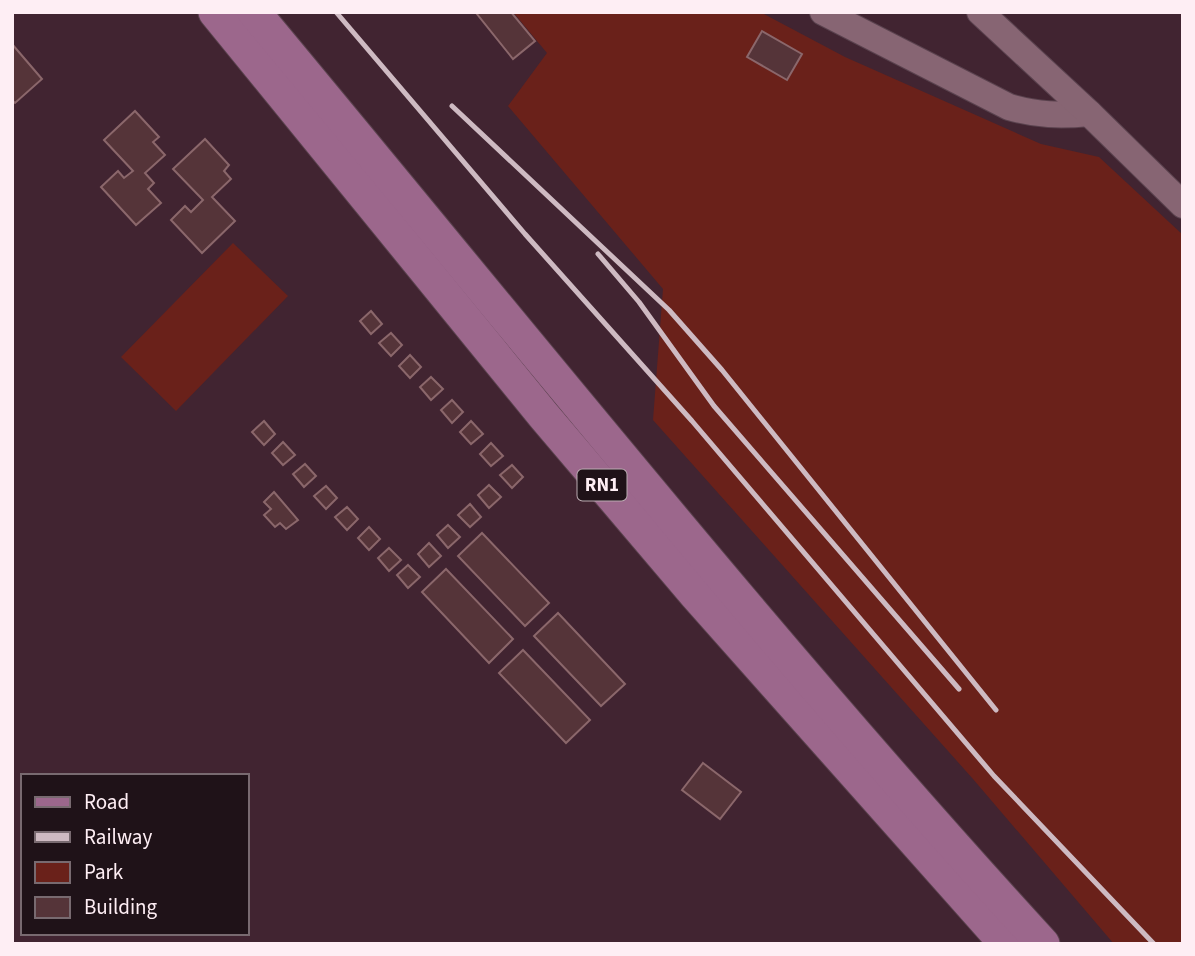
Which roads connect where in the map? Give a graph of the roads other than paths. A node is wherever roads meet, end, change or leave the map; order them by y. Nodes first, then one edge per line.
1 (215, 12) edge
2 (254, 12) edge
3 (823, 12) edge
4 (980, 12) edge
5 (1089, 113) junction
6 (1183, 205) edge
7 (1006, 944) edge
8 (1043, 944) edge

1 - 7 main road, RN1
2 - 8 main road, RN1
3 - 5 street
4 - 5 street
5 - 6 street

